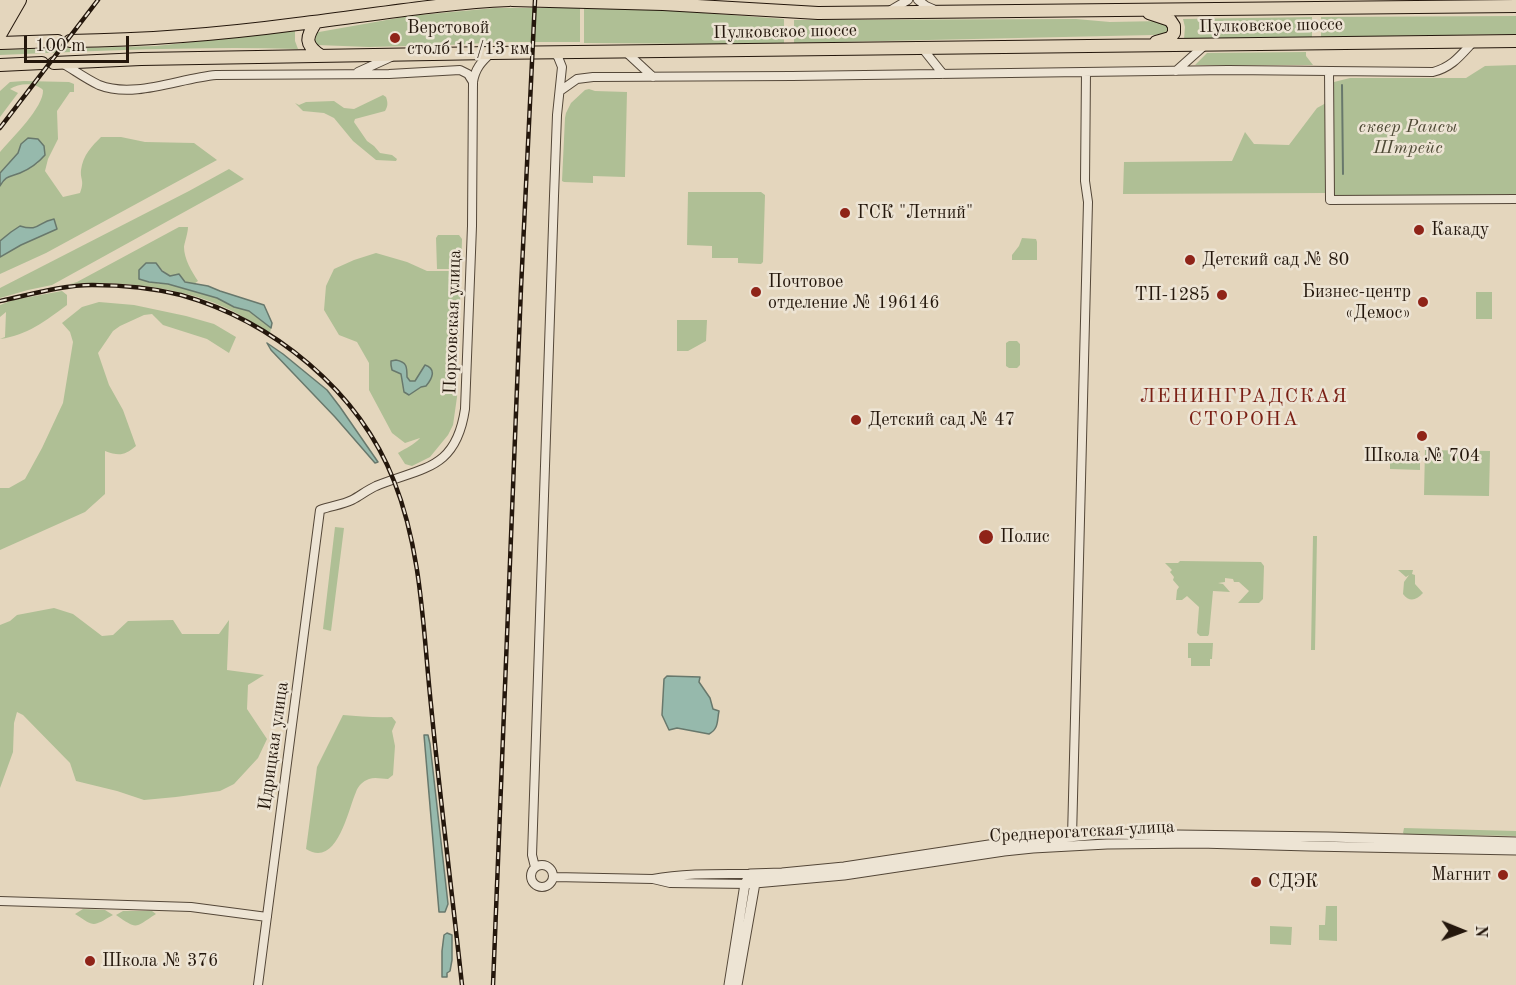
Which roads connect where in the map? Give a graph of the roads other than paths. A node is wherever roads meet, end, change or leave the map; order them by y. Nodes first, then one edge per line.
1 (8, 0) edge
2 (19, 0) edge
3 (511, 0) edge
4 (573, 0) edge
5 (908, 0) edge
6 (918, 0) edge
7 (1276, 0) edge
8 (1301, 0) edge
9 (1516, 6) edge
10 (1266, 8) junction
11 (1312, 8) junction
12 (1138, 10) junction
13 (940, 12) junction
14 (885, 13) junction
15 (0, 15) edge
16 (316, 22) junction
17 (3, 39) edge
18 (1473, 42) junction
19 (1516, 42) edge
20 (1206, 45) junction
21 (1143, 46) junction
22 (923, 49) junction
23 (626, 52) junction
24 (491, 53) junction
25 (555, 53) junction
26 (396, 55) junction
27 (321, 56) junction
28 (52, 63) junction
29 (0, 64) edge
30 (1176, 71) junction
31 (1329, 71) junction
32 (1086, 72) junction
33 (354, 74) junction
34 (943, 74) junction
35 (653, 77) junction
36 (473, 82) junction
37 (560, 91) junction
38 (1516, 199) edge
39 (320, 510) joint
40 (1072, 837) junction
41 (1516, 842) edge
42 (1516, 849) edge
43 (535, 867) junction
44 (750, 874) junction
45 (554, 877) junction
46 (653, 879) junction
47 (750, 884) junction
48 (0, 901) edge
49 (267, 917) junction
50 (258, 985) edge
51 (729, 985) edge
52 (737, 985) edge

1 - 15 highway
2 - 17 highway
3 - 4 main road, Пулковское шоссе
3 - 16 main road, Пулковское шоссе
4 - 14 main road, Пулковское шоссе
5 - 14 street
6 - 13 street
7 - 10 street
8 - 11 street
9 - 11 main road, Пулковское шоссе
10 - 11 main road, Пулковское шоссе
10 - 12 main road, Пулковское шоссе
12 - 13 main road, Пулковское шоссе
12 - 21 main road
13 - 14 main road, Пулковское шоссе
16 - 17 main road, Пулковское шоссе
16 - 27 main road
18 - 19 main road, Пулковское шоссе
18 - 20 main road, Пулковское шоссе
18 - 31 street
20 - 21 main road, Пулковское шоссе
20 - 30 street
21 - 22 main road, Пулковское шоссе
22 - 23 main road, Пулковское шоссе
22 - 34 street
23 - 25 main road, Пулковское шоссе
23 - 35 street
24 - 25 main road, Пулковское шоссе
24 - 26 main road, Пулковское шоссе
24 - 36 street, Порховская улица
25 - 37 street
26 - 27 main road, Пулковское шоссе
26 - 33 street
27 - 28 main road, Пулковское шоссе
28 - 29 main road, Пулковское шоссе
28 - 33 street
30 - 31 street
30 - 32 street
31 - 38 street
32 - 34 street
32 - 40 street
33 - 36 street
34 - 35 street
35 - 37 street
36 - 39 street, Порховская улица
37 - 43 street
39 - 49 street, Идрицкая улица
40 - 41 street, Среднерогатская улица
40 - 44 street, Среднерогатская улица
42 - 47 street, Среднерогатская улица
43 - 45 street, Среднерогатская улица
43 - 45 street, Среднерогатская улица
44 - 46 street, Среднерогатская улица
44 - 47 street
45 - 46 street, Среднерогатская улица
46 - 47 street, Среднерогатская улица
47 - 51 street
47 - 52 street
48 - 49 street
49 - 50 street, Идрицкая улица

